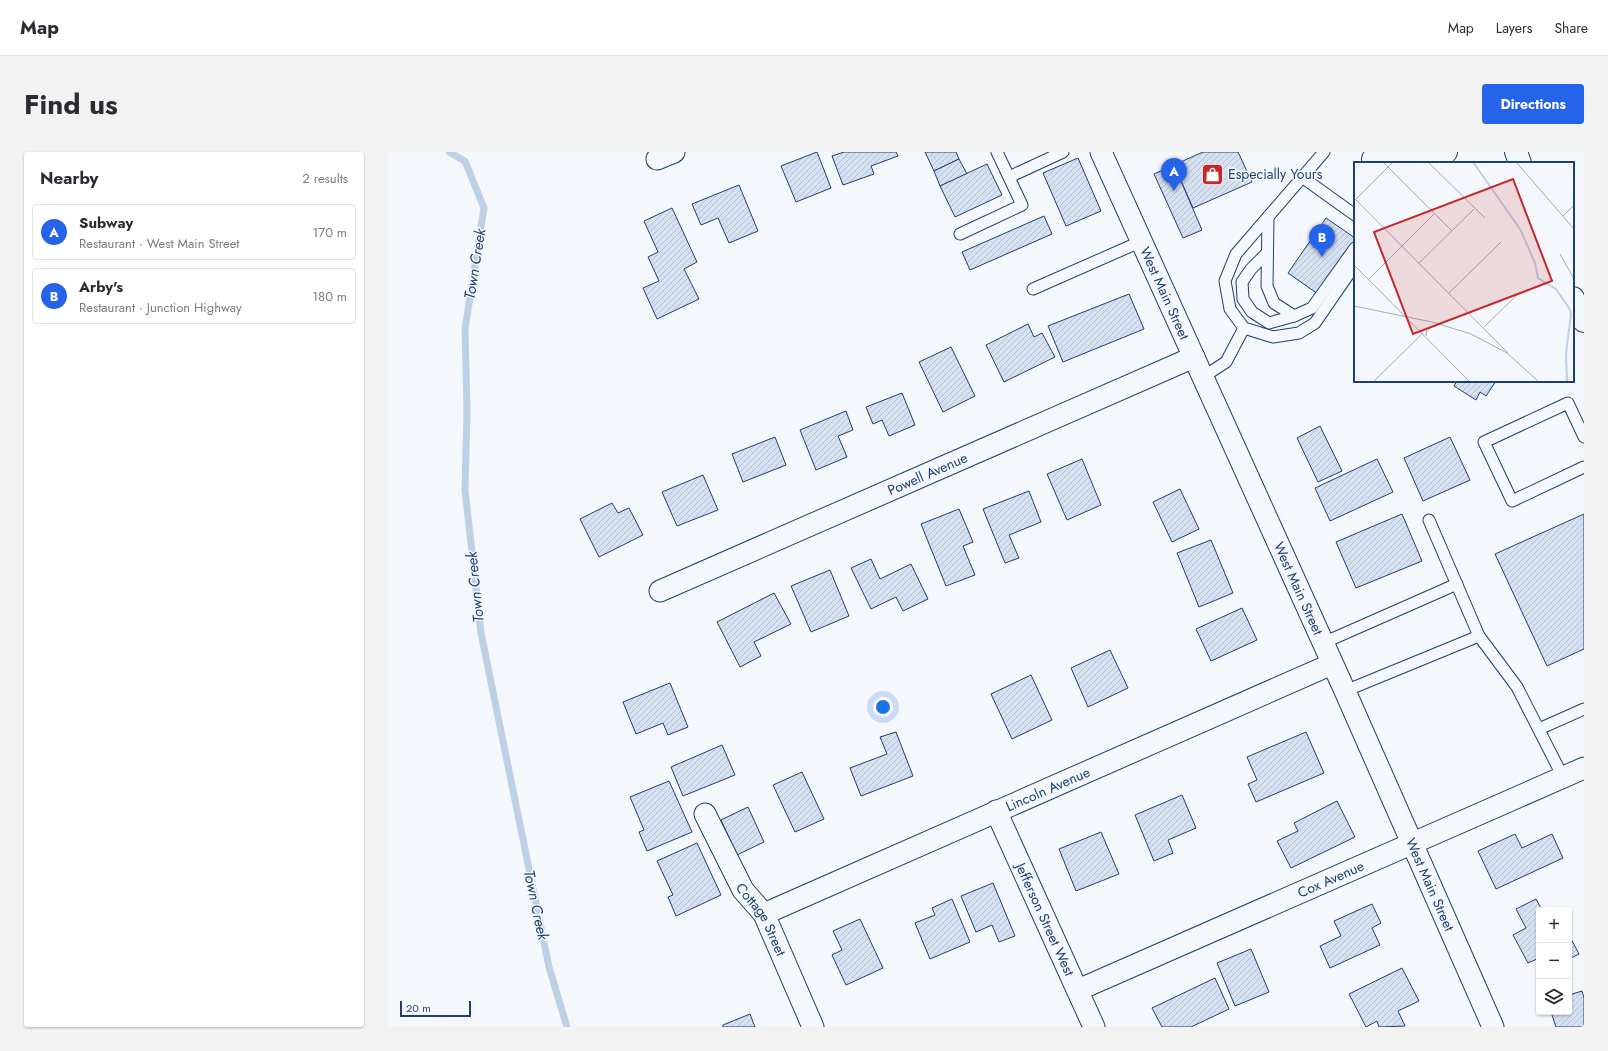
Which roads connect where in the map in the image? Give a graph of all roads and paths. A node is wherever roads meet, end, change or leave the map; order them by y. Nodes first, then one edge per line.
1 (997, 152) edge
2 (1063, 152) edge
3 (1101, 152) edge
4 (1324, 152) edge
5 (1446, 152) edge
6 (1516, 152) edge
7 (1372, 158) edge
8 (1520, 162) edge
9 (1009, 177) junction
10 (1302, 177) junction
11 (1354, 214) edge
12 (1268, 217) junction
13 (960, 234) dead end
14 (1142, 241) junction
15 (1354, 249) edge
16 (1266, 254) junction
17 (1354, 266) edge
18 (1033, 289) dead end
19 (1574, 292) edge
20 (1584, 298) edge
21 (1574, 300) edge
22 (1294, 316) junction
23 (1584, 321) edge
24 (1244, 328) junction
25 (1194, 357) junction
26 (1203, 376) junction
27 (1584, 437) edge
28 (1584, 467) edge
29 (1429, 520) dead end
30 (1457, 584) junction
31 (660, 591) dead end
32 (1479, 636) junction
33 (1323, 643) junction
34 (1332, 664) junction
35 (1345, 691) junction
36 (1584, 709) edge
37 (1539, 729) junction
38 (1584, 768) edge
39 (1563, 777) junction
40 (996, 812) junction
41 (705, 814) dead end
42 (1411, 844) junction
43 (764, 914) junction
44 (1078, 990) junction
45 (813, 1027) edge
46 (1094, 1027) edge
47 (1493, 1027) edge

1 - 9 lane
2 - 9 lane
3 - 14 street, West Main Street
4 - 10 lane
5 - 7 main road
6 - 8 main road
9 - 13 lane
10 - 11 lane
10 - 12 lane
12 - 16 lane
12 - 24 lane
14 - 18 lane
14 - 25 street, West Main Street
15 - 22 lane
16 - 22 lane
16 - 22 lane
17 - 24 lane
19 - 20 main road
21 - 23 main road
24 - 26 lane
25 - 26 street, West Main Street
25 - 31 street, Powell Avenue
26 - 33 street, West Main Street
27 - 28 lane
29 - 30 lane
30 - 32 lane
30 - 33 lane
32 - 35 lane
32 - 37 lane
33 - 34 street, West Main Street
34 - 35 street, West Main Street
34 - 40 street, Lincoln Avenue
35 - 42 street, West Main Street
36 - 37 lane
37 - 39 lane
38 - 39 street, Cox Avenue
39 - 42 street, Cox Avenue
40 - 43 street, Lincoln Avenue
40 - 44 street, Jefferson Street West
41 - 43 street, Cottage Street
42 - 44 street, Cox Avenue
42 - 47 street, West Main Street
43 - 45 street, Cottage Street
44 - 46 street, Jefferson Street West

